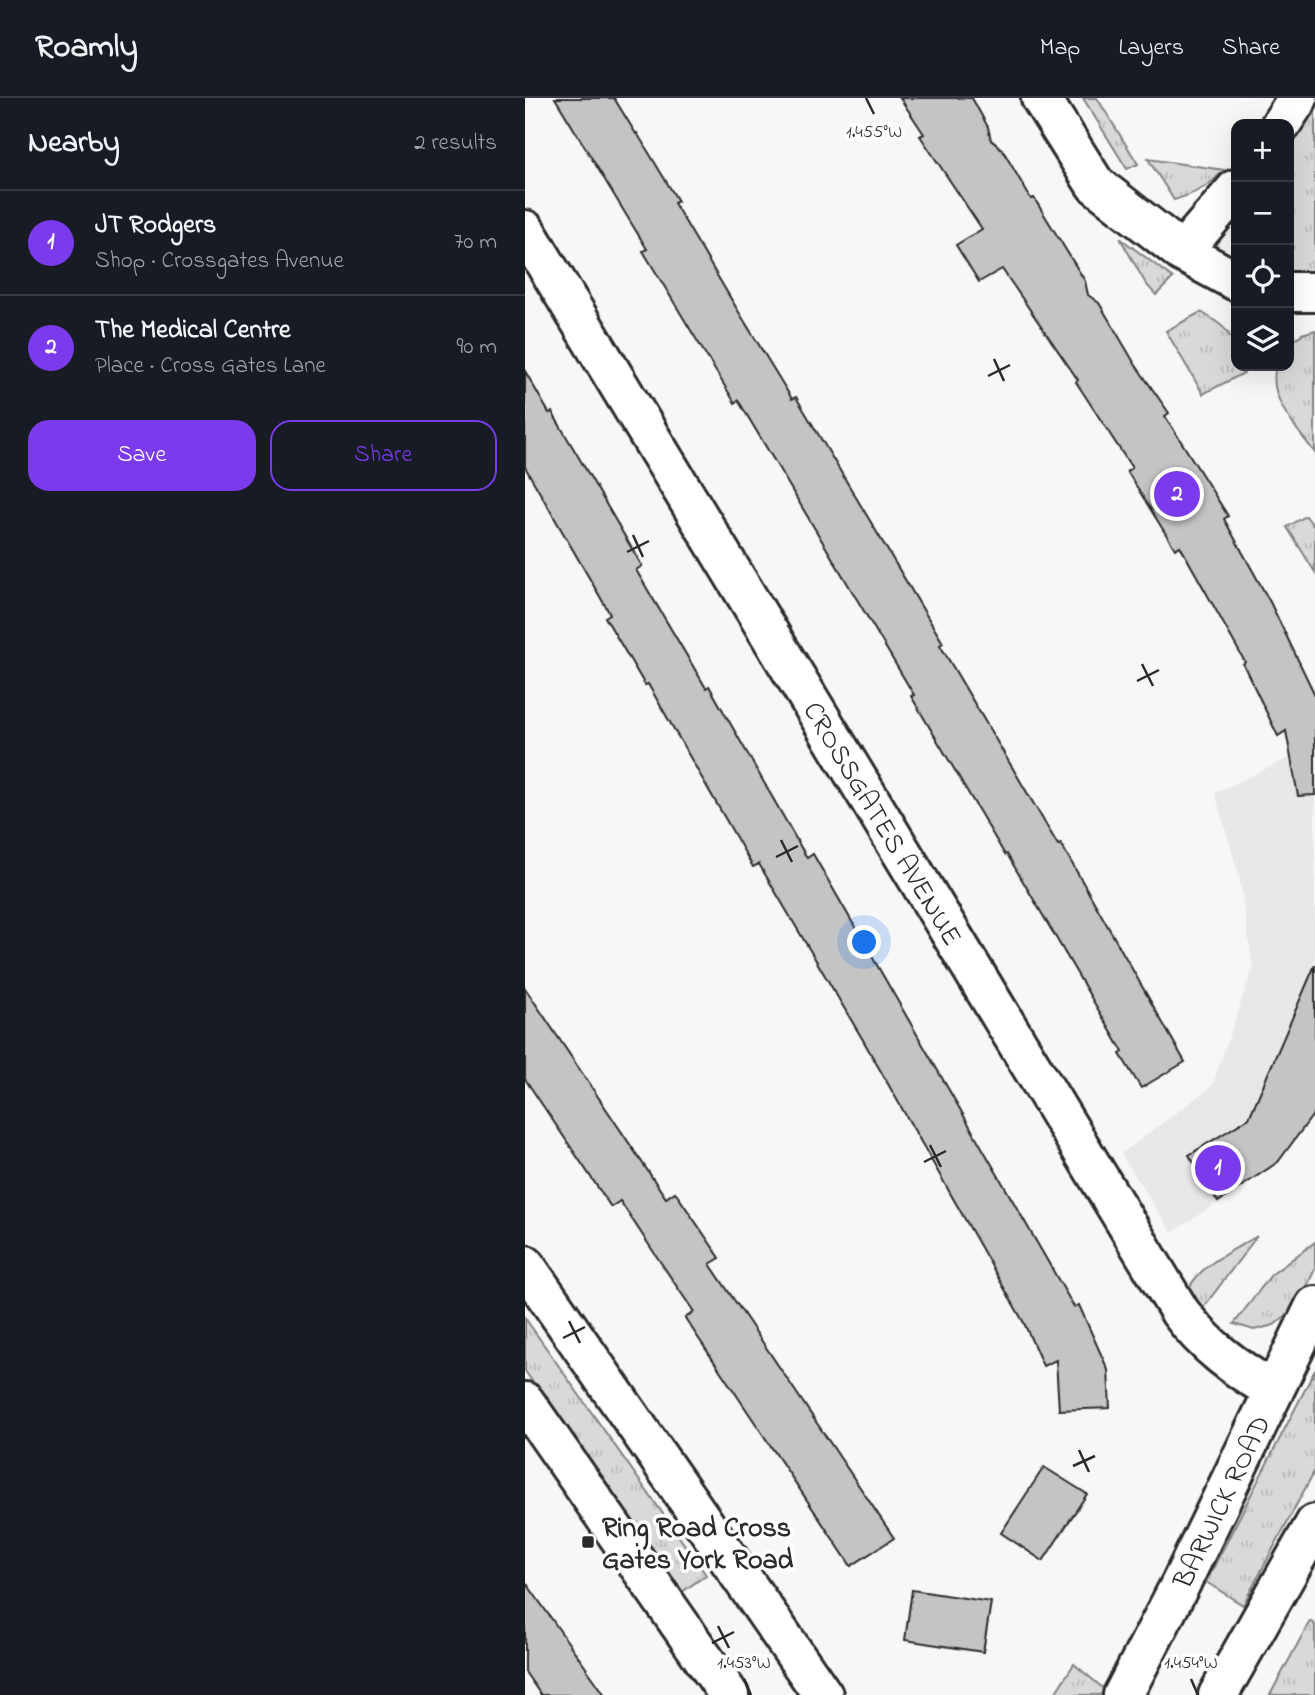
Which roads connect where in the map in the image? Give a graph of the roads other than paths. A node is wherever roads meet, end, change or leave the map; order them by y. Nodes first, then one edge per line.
1 (1041, 98) edge
2 (1298, 98) edge
3 (1284, 119) edge
4 (1231, 195) edge
5 (525, 230) edge
6 (1182, 252) junction
7 (1231, 278) edge
8 (1294, 292) edge
9 (1315, 292) edge
10 (525, 1265) edge
11 (1315, 1307) edge
12 (1273, 1390) junction
13 (525, 1402) edge
14 (1315, 1524) edge
15 (729, 1695) edge
16 (823, 1695) edge
17 (1123, 1695) edge
18 (1218, 1695) edge

1 - 6 main road
2 - 3 main road
4 - 6 main road
5 - 12 main road, CROSSGATES AVENUE
6 - 7 main road
8 - 9 main road
10 - 16 main road
11 - 12 main road, BARWICK ROAD
12 - 17 main road, BARWICK ROAD
13 - 15 main road
14 - 18 main road

